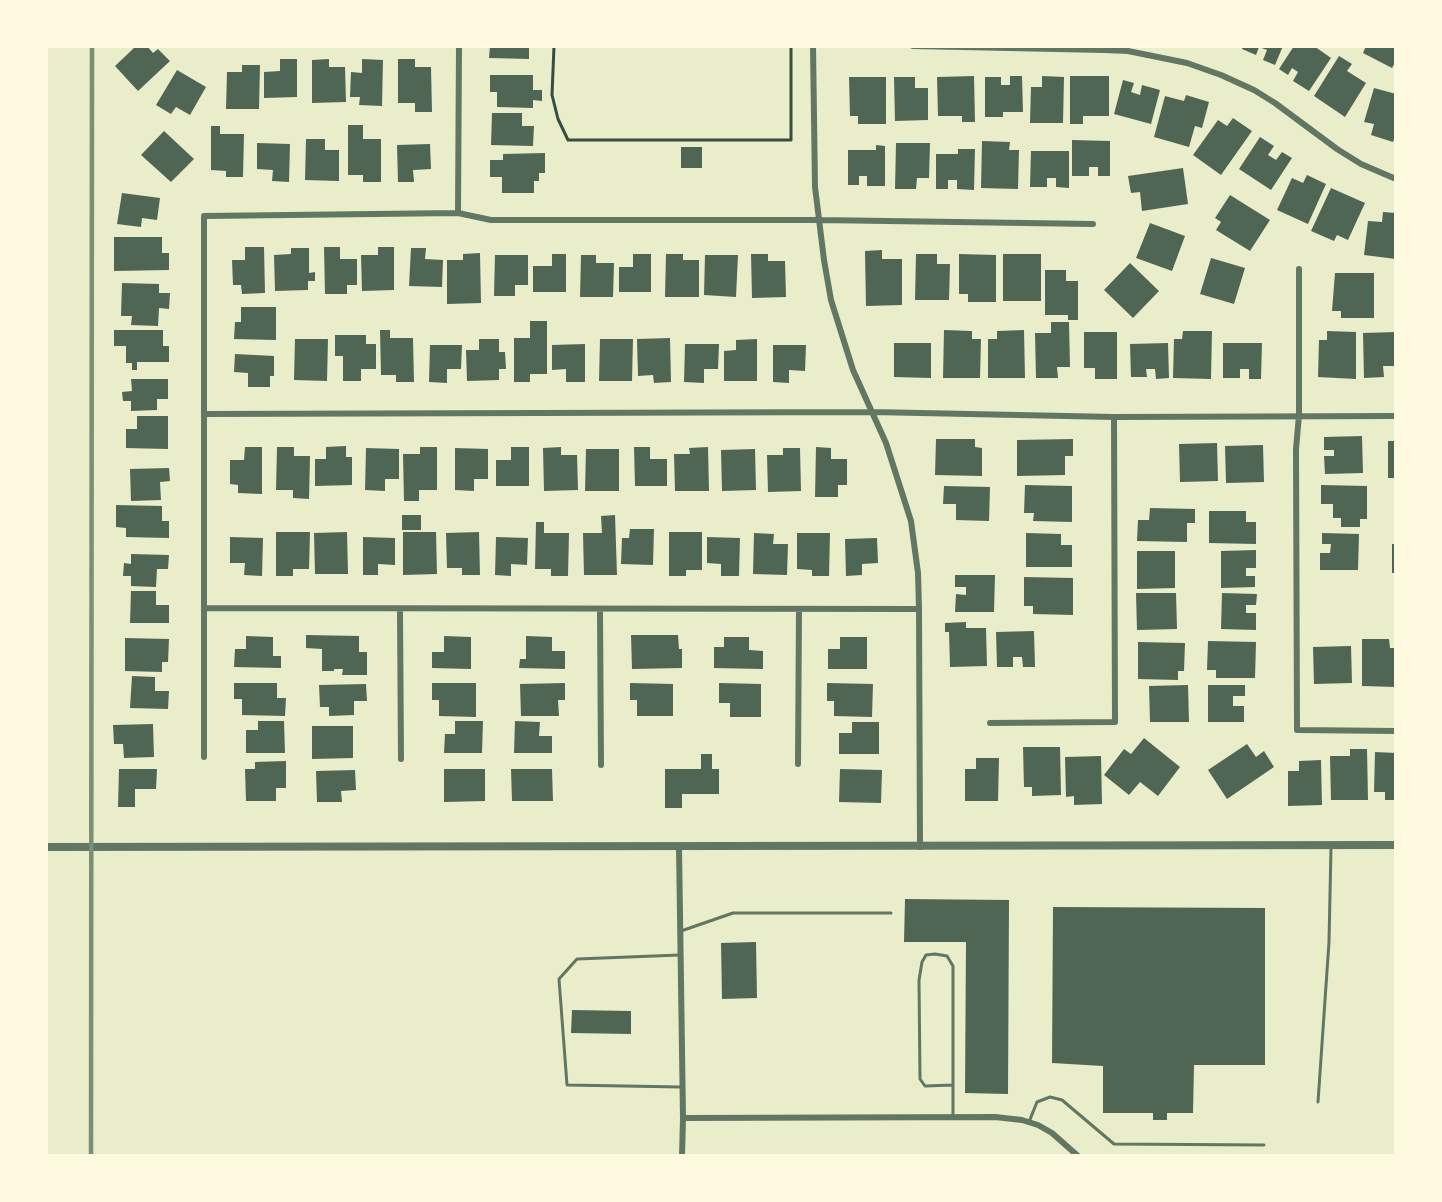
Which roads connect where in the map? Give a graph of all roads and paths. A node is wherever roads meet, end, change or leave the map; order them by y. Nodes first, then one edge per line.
1 (459, 46) edge
2 (554, 46) edge
3 (791, 46) edge
4 (813, 46) edge
5 (913, 46) edge
6 (1395, 179) edge
7 (458, 213) junction
8 (819, 220) junction
9 (1093, 224) dead end
10 (1299, 269) dead end
11 (872, 412) junction
12 (204, 414) junction
13 (1299, 415) junction
14 (1395, 416) edge
15 (1114, 417) junction
16 (205, 608) junction
17 (600, 609) junction
18 (799, 609) junction
19 (920, 609) junction
20 (400, 610) junction
21 (990, 723) dead end
22 (1395, 730) edge
23 (204, 757) dead end
24 (401, 759) dead end
25 (798, 764) dead end
26 (601, 765) dead end
27 (1332, 845) junction
28 (1395, 845) edge
29 (46, 847) edge
30 (679, 847) junction
31 (920, 847) junction
32 (891, 913) dead end
33 (681, 931) junction
34 (681, 955) junction
35 (953, 1085) junction
36 (683, 1087) junction
37 (1318, 1102) dead end
38 (952, 1117) junction
39 (683, 1118) junction
40 (1029, 1122) junction
41 (1264, 1144) dead end
42 (682, 1155) edge
43 (1078, 1155) edge

1 - 7 street
2 - 3 path
4 - 8 street
5 - 6 street
7 - 8 street
7 - 12 street
8 - 9 street
8 - 11 street
10 - 13 street
11 - 12 street
11 - 15 street
11 - 19 street
12 - 16 street
13 - 14 street
13 - 15 street
13 - 22 street
15 - 21 street
16 - 20 street
16 - 23 street
17 - 18 street
17 - 20 street
17 - 26 street
18 - 19 street
18 - 25 street
19 - 31 street
20 - 24 street
27 - 28 street
27 - 31 street
27 - 37 lane
29 - 30 street
30 - 31 street
30 - 33 street
32 - 33 lane
33 - 34 street
34 - 36 street
34 - 36 lane
35 - 35 lane
35 - 38 lane
36 - 39 street
38 - 39 street
38 - 40 street
39 - 42 street
40 - 41 lane
40 - 43 street

